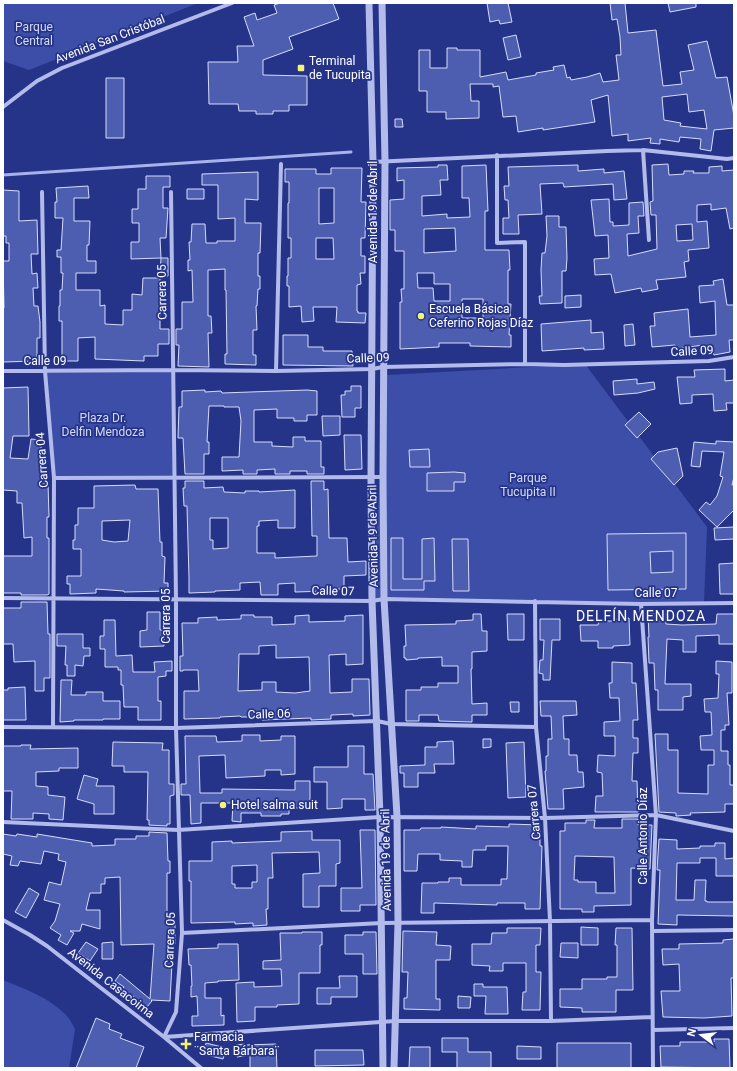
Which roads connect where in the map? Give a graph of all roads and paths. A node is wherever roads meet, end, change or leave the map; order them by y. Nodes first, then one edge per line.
1 (232, 3) edge
2 (369, 3) edge
3 (382, 3) edge
4 (3, 107) edge
5 (643, 150) junction
6 (497, 155) junction
7 (734, 158) edge
8 (385, 161) junction
9 (373, 162) junction
10 (281, 164) dead end
11 (42, 192) dead end
12 (171, 192) dead end
13 (649, 240) dead end
14 (734, 357) edge
15 (524, 364) junction
16 (383, 367) junction
17 (372, 369) junction
18 (173, 370) junction
19 (3, 371) edge
20 (45, 371) junction
21 (276, 371) junction
22 (54, 478) junction
23 (175, 478) junction
24 (371, 478) junction
25 (383, 478) junction
26 (3, 598) edge
27 (54, 598) junction
28 (176, 599) junction
29 (384, 599) junction
30 (372, 601) junction
31 (535, 601) junction
32 (734, 603) edge
33 (641, 604) junction
34 (377, 721) junction
35 (391, 724) junction
36 (53, 726) junction
37 (3, 727) edge
38 (536, 727) junction
39 (176, 728) junction
40 (656, 815) junction
41 (397, 816) junction
42 (380, 817) junction
43 (545, 818) junction
44 (3, 822) edge
45 (178, 830) junction
46 (734, 831) edge
47 (3, 920) edge
48 (652, 920) junction
49 (550, 921) junction
50 (398, 922) junction
51 (382, 923) junction
52 (734, 930) edge
53 (653, 931) junction
54 (182, 933) junction
55 (652, 1017) junction
56 (395, 1021) junction
57 (551, 1021) junction
58 (383, 1022) junction
59 (734, 1028) edge
60 (653, 1030) junction
61 (164, 1037) junction
62 (201, 1068) edge
63 (383, 1068) edge
64 (394, 1068) edge
65 (653, 1068) edge

1 - 4 street, Avenida San Cristóbal
2 - 9 street, Avenida 19 de Abril
3 - 8 street, Avenida 19 de Abril
5 - 6 street
5 - 7 street
5 - 13 street
6 - 8 street
6 - 15 street
8 - 9 street
8 - 16 street, Avenida 19 de Abril
9 - 17 street, Avenida 19 de Abril
10 - 21 street
11 - 20 street, Carrera 04
12 - 18 street, Carrera 05
14 - 15 street, Calle 09
15 - 16 street, Calle 09
16 - 17 street, Calle 09
16 - 25 street, Avenida 19 de Abril
17 - 21 street, Calle 09
17 - 24 street, Avenida 19 de Abril
18 - 20 street, Calle 09
18 - 21 street, Calle 09
18 - 23 street, Carrera 05
19 - 20 street, Calle 09
20 - 22 street, Carrera 04
22 - 23 street
22 - 27 street, Carrera 04
23 - 24 street
23 - 28 street, Carrera 05
24 - 25 street
24 - 30 street, Avenida 19 de Abril
25 - 29 street, Avenida 19 de Abril
26 - 27 street, Calle 07
27 - 28 street, Calle 07
27 - 36 street, Carrera 04
28 - 30 street, Calle 07
28 - 39 street, Carrera 05
29 - 30 street, Calle 07
29 - 31 street, Calle 07
29 - 35 street, Avenida 19 de Abril
30 - 34 street, Avenida 19 de Abril
31 - 33 street, Calle 07
31 - 38 street, Carrera 07
32 - 33 street, Calle 07
33 - 40 street, Calle Antonio Díaz
34 - 35 street, Calle 06
34 - 39 street, Calle 06
34 - 42 street, Avenida 19 de Abril
35 - 38 street, Calle 06
35 - 41 street, Avenida 19 de Abril
36 - 37 street, Calle 06
36 - 39 street, Calle 06
38 - 43 street, Carrera 07
39 - 45 street, Carrera 05
40 - 43 street
40 - 46 street
40 - 48 street, Calle Antonio Díaz
41 - 42 street
41 - 43 street
41 - 50 street, Avenida 19 de Abril
42 - 45 street
42 - 51 street, Avenida 19 de Abril
43 - 49 street, Carrera 07
44 - 45 street
45 - 54 street, Carrera 05
47 - 61 street, Avenida Casacoima
48 - 49 street
48 - 53 street, Calle Antonio Díaz
49 - 50 street
49 - 57 street, Carrera 07
50 - 51 street
50 - 56 street, Avenida 19 de Abril
51 - 54 street
51 - 58 street, Avenida 19 de Abril
52 - 53 street
53 - 55 street, Calle Antonio Díaz
54 - 61 street, Carrera 05
55 - 57 street
55 - 60 street, Calle Antonio Díaz
56 - 57 street
56 - 58 street
56 - 64 street, Avenida 19 de Abril
58 - 61 street
58 - 63 street, Avenida 19 de Abril
59 - 60 street
60 - 65 street, Calle Antonio Díaz
61 - 62 street, Avenida Casacoima

